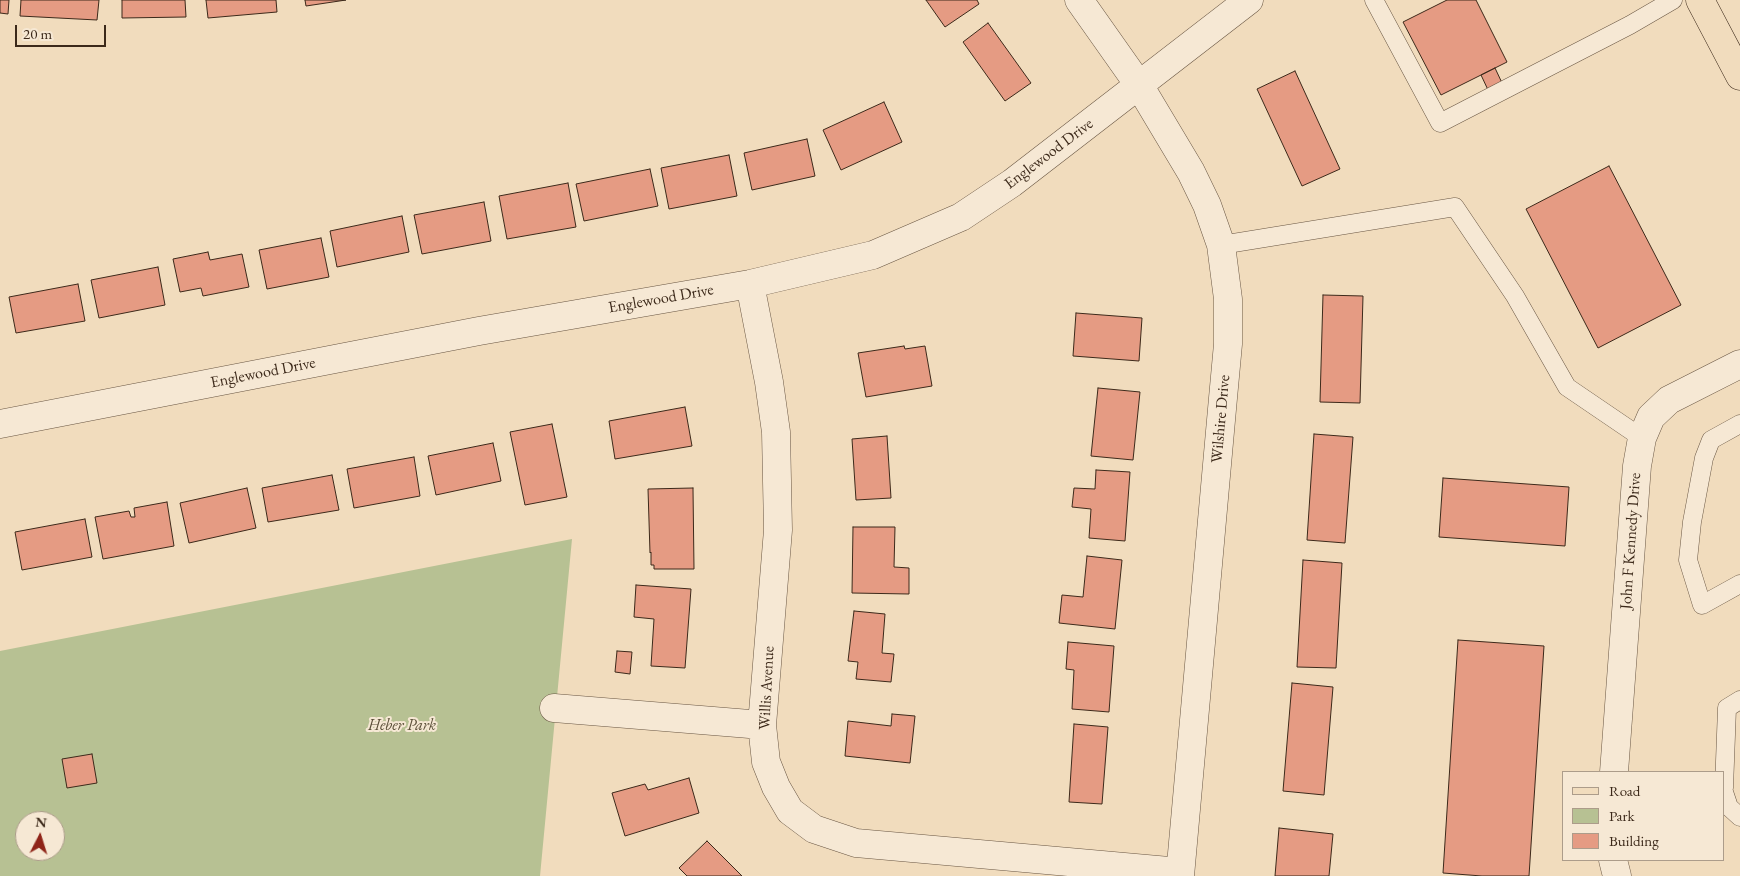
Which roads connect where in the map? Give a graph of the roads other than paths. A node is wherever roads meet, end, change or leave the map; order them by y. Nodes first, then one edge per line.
1 (1079, 0) edge
2 (1249, 0) edge
3 (1374, 0) edge
4 (1673, 0) edge
5 (1700, 0) edge
6 (1740, 76) edge
7 (1139, 85) junction
8 (1221, 245) junction
9 (750, 284) junction
10 (1740, 364) edge
11 (0, 424) edge
12 (1740, 424) edge
13 (1642, 438) junction
14 (1740, 584) edge
15 (1733, 704) edge
16 (554, 708) dead end
17 (762, 725) junction
18 (1614, 771) edge
19 (1725, 780) edge
20 (1725, 793) edge
21 (1740, 817) edge
22 (1613, 861) edge
23 (1180, 874) edge
24 (1617, 876) edge

1 - 7 street, Wilshire Drive
2 - 7 street, Englewood Drive
3 - 4 lane
5 - 6 main road
7 - 8 street, Wilshire Drive
7 - 9 street, Englewood Drive
8 - 13 lane
8 - 23 street, Wilshire Drive
9 - 11 street, Englewood Drive
9 - 17 street, Willis Avenue
10 - 13 street, John F Kennedy Drive
12 - 14 lane
13 - 18 street, John F Kennedy Drive
15 - 19 lane
16 - 17 street
17 - 23 street, Willis Avenue
20 - 21 lane
22 - 24 street

